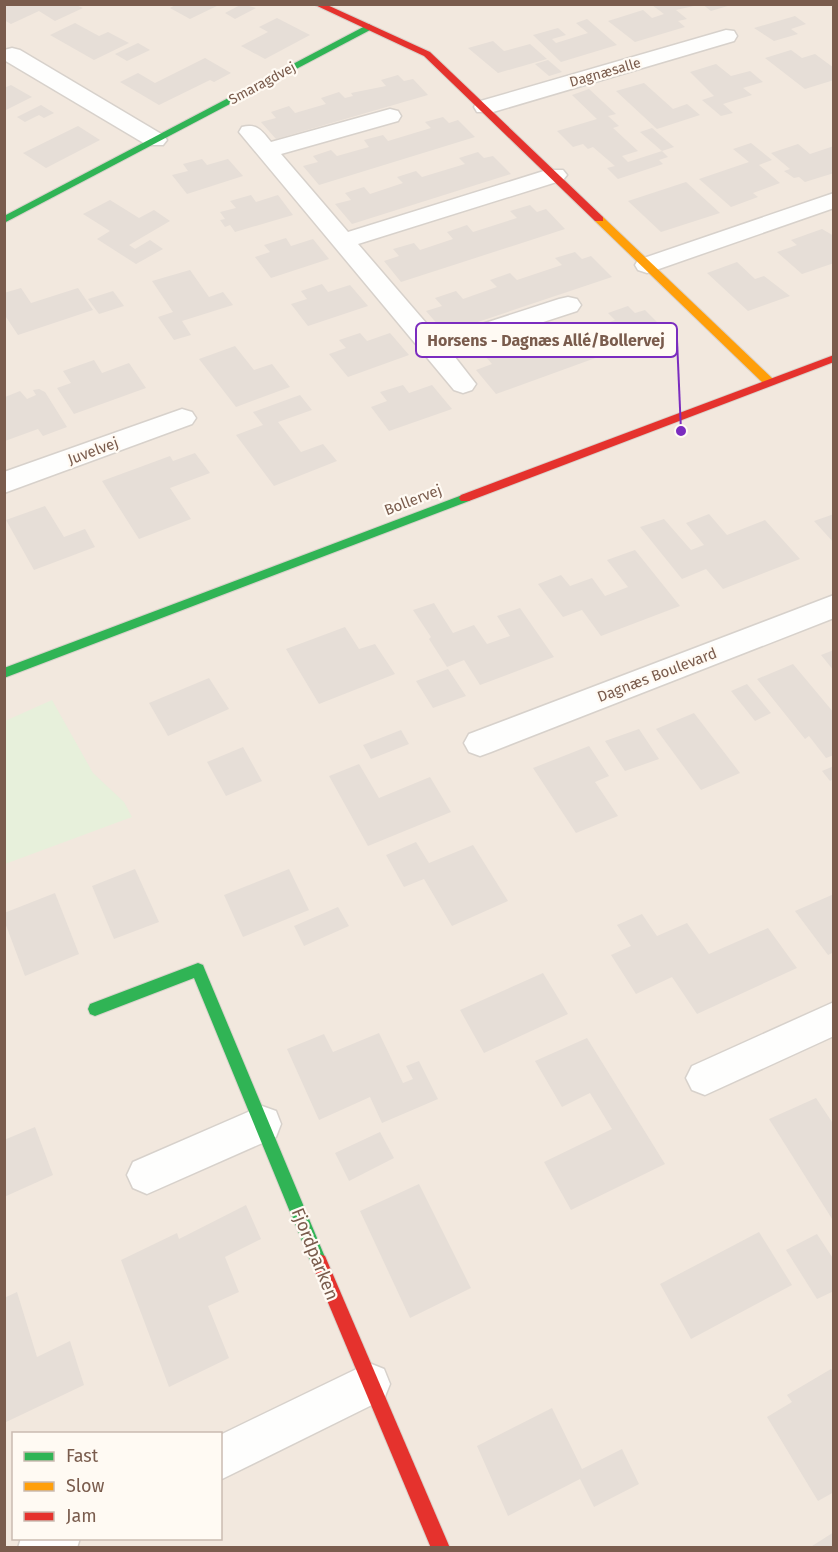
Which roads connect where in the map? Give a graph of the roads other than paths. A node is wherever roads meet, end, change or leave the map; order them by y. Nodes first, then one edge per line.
1 (317, 4) edge
2 (369, 27) junction
3 (726, 36) dead end
4 (12, 55) dead end
5 (485, 107) junction
6 (390, 116) dead end
7 (250, 132) dead end
8 (155, 140) junction
9 (266, 151) junction
10 (555, 175) junction
11 (834, 200) edge
12 (4, 220) edge
13 (343, 242) junction
14 (647, 265) junction
15 (568, 305) dead end
16 (434, 349) junction
17 (834, 358) edge
18 (769, 382) junction
19 (463, 384) dead end
20 (182, 418) dead end
21 (4, 483) edge
22 (834, 606) edge
23 (4, 673) edge
24 (480, 743) dead end
25 (95, 1009) dead end
26 (834, 1018) edge
27 (705, 1078) dead end
28 (262, 1124) junction
29 (147, 1176) dead end
30 (369, 1384) junction
31 (222, 1457) edge
32 (56, 1540) edge
33 (40, 1548) edge
34 (441, 1548) edge

1 - 2 street
2 - 5 street
2 - 8 street, Smaragdvej
3 - 5 street, Dagnæsalle
4 - 8 street
5 - 10 street
6 - 9 street
7 - 9 street
8 - 12 street, Smaragdvej
9 - 13 street
10 - 13 street
10 - 14 street
11 - 14 street
13 - 16 street
14 - 18 street
15 - 16 street
16 - 19 street
17 - 18 street, Bollervej
18 - 23 street, Bollervej
20 - 21 street, Juvelvej
22 - 24 street, Dagnæs Boulevard
25 - 28 street, Fjordparken
26 - 27 street
28 - 29 street
28 - 30 street, Fjordparken
30 - 31 street
30 - 34 street, Fjordparken
32 - 33 street

